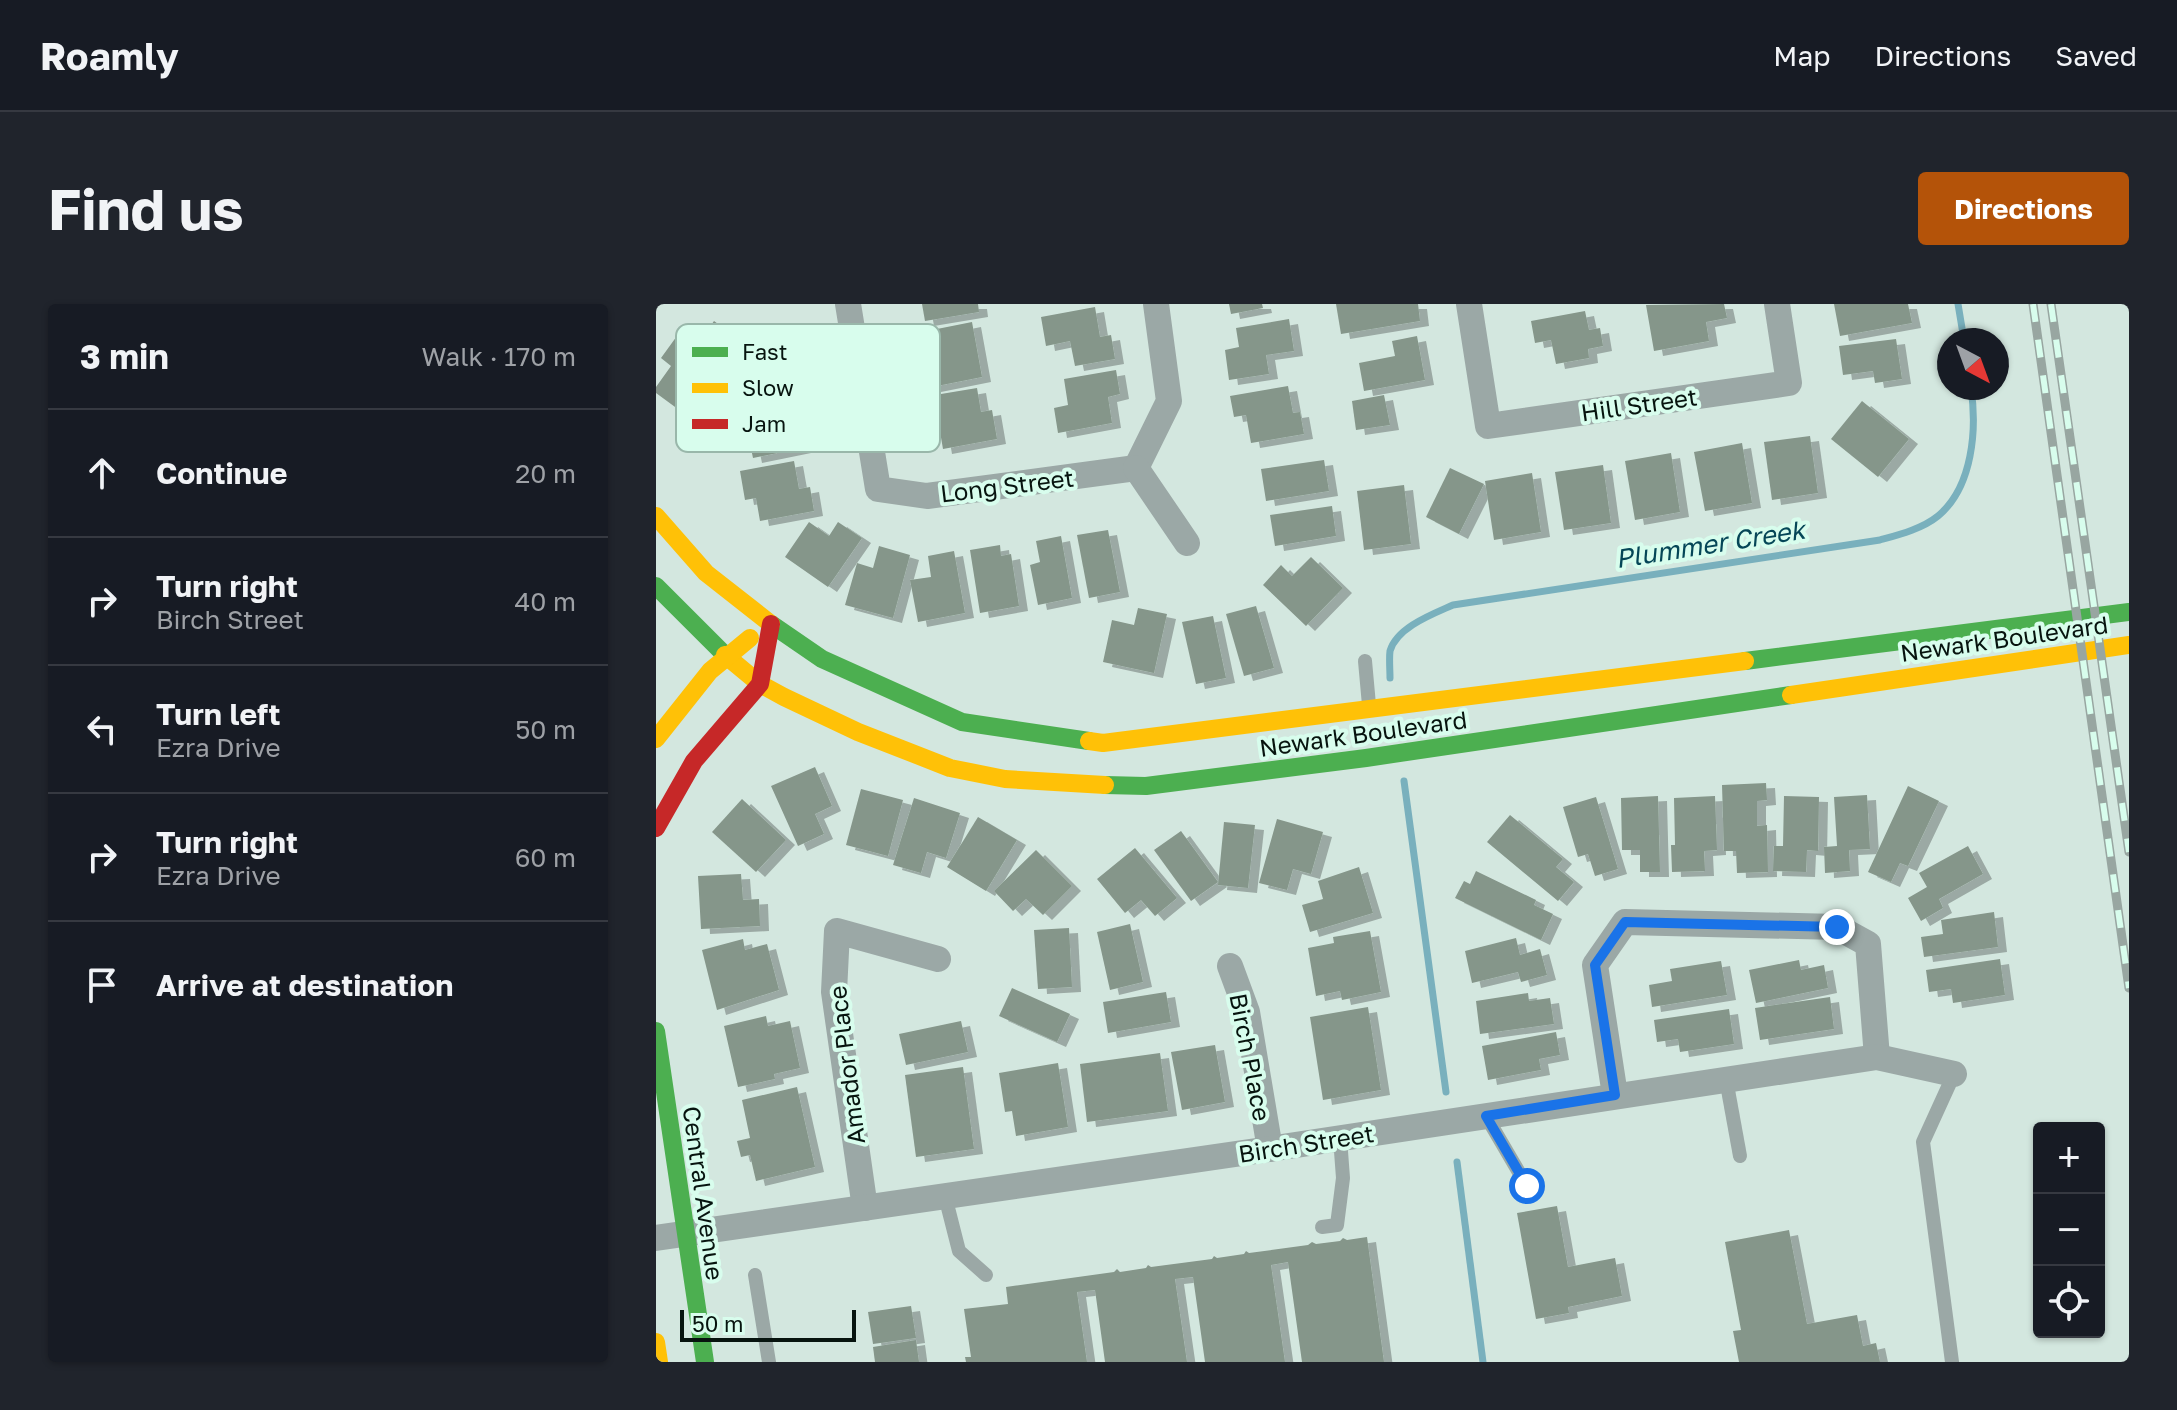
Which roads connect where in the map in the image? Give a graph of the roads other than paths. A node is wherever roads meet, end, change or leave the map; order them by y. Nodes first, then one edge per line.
1 (848, 304) edge
2 (1156, 304) edge
3 (1469, 304) edge
4 (1777, 304) edge
5 (851, 324) edge
6 (872, 452) edge
7 (1136, 468) junction
8 (656, 516) edge
9 (1187, 543) dead end
10 (656, 586) edge
11 (2129, 612) edge
12 (771, 624) junction
13 (2129, 645) edge
14 (725, 655) junction
15 (1365, 661) dead end
16 (760, 684) junction
17 (1370, 710) junction
18 (656, 739) edge
19 (656, 828) edge
20 (938, 959) dead end
21 (1230, 966) dead end
22 (656, 1031) edge
23 (1877, 1057) junction
24 (1954, 1074) joint
25 (1726, 1079) junction
26 (1615, 1095) junction
27 (1486, 1116) junction
28 (1340, 1138) junction
29 (1270, 1149) junction
30 (1740, 1156) dead end
31 (1527, 1186) dead end
32 (945, 1196) junction
33 (865, 1208) junction
34 (1322, 1227) dead end
35 (686, 1234) junction
36 (656, 1238) edge
37 (755, 1275) dead end
38 (986, 1275) dead end
39 (656, 1342) edge
40 (659, 1362) edge
41 (705, 1362) edge
42 (769, 1362) edge
43 (1952, 1362) edge

1 - 5 street, Long Street
2 - 7 street
3 - 4 street, Hill Street
6 - 7 street, Long Street
7 - 9 street
8 - 12 main road
10 - 14 main road, Newark Boulevard
11 - 17 main road, Newark Boulevard
12 - 14 main road
12 - 16 main road
12 - 17 main road, Newark Boulevard
13 - 16 main road, Newark Boulevard
14 - 16 main road, Newark Boulevard
14 - 18 main road
15 - 17 lane
16 - 19 main road
20 - 33 street, Amador Place
21 - 29 street, Birch Place
22 - 35 main road, Central Avenue
23 - 24 street, Birch Street
23 - 25 street, Birch Street
23 - 26 street
24 - 43 lane
25 - 26 street, Birch Street
25 - 30 lane
26 - 27 street, Birch Street
27 - 28 street, Birch Street
27 - 31 lane
28 - 29 street, Birch Street
28 - 34 lane
29 - 32 street, Birch Street
32 - 33 street, Birch Street
32 - 38 lane
33 - 35 street, Birch Street
35 - 36 street, Birch Street
35 - 41 main road, Central Avenue
37 - 42 lane
39 - 40 main road

